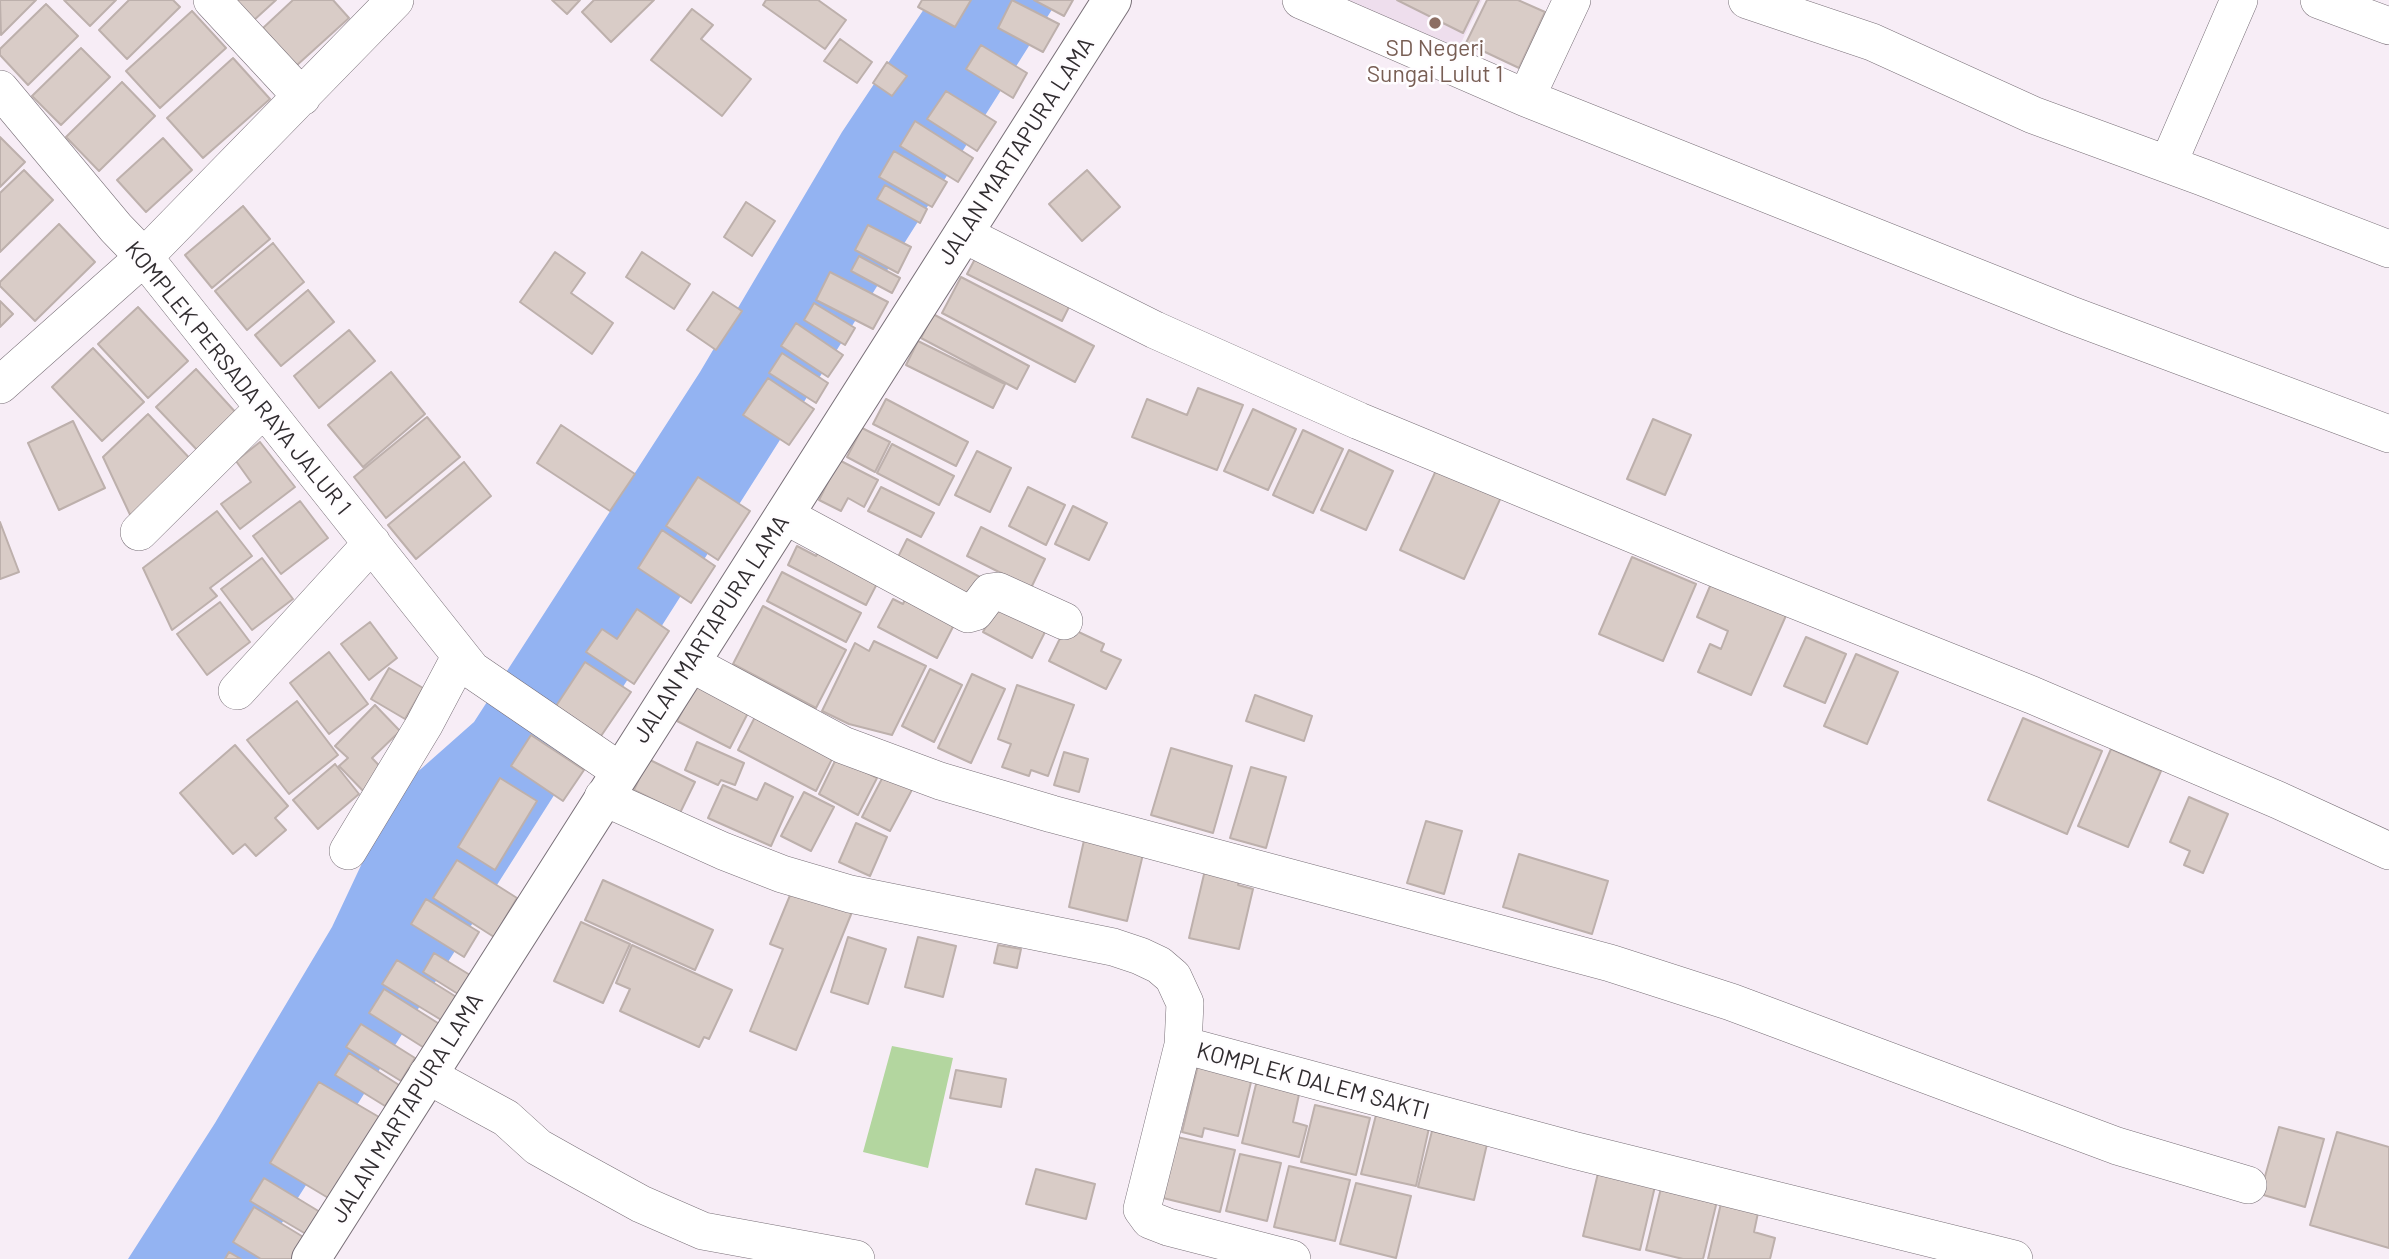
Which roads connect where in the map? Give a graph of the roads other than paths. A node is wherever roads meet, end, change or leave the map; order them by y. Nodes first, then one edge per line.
1 (212, 0) edge
2 (395, 0) edge
3 (1112, 0) edge
4 (1301, 0) edge
5 (1572, 0) edge
6 (1747, 0) edge
7 (2239, 0) edge
8 (2319, 0) edge
9 (2389, 26) edge
10 (0, 89) edge
11 (302, 97) junction
12 (1526, 98) junction
13 (2168, 164) junction
14 (963, 234) junction
15 (2389, 249) edge
16 (144, 257) junction
17 (0, 385) edge
18 (264, 408) junction
19 (2389, 434) edge
20 (784, 515) junction
21 (139, 532) dead end
22 (372, 543) junction
23 (1064, 621) dead end
24 (690, 663) junction
25 (466, 664) junction
26 (237, 691) dead end
27 (606, 774) junction
28 (348, 851) dead end
29 (2389, 851) edge
30 (1184, 1045) junction
31 (427, 1075) junction
32 (2248, 1185) dead end
33 (2005, 1258) edge
34 (310, 1259) edge
35 (856, 1259) edge
36 (1292, 1259) edge

1 - 11 street
2 - 11 street
3 - 14 main road, JALAN MARTAPURA LAMA
4 - 12 street
5 - 12 street
6 - 13 street
7 - 13 street
8 - 9 street
10 - 16 street, KOMPLEK PERSADA RAYA JALUR 1
11 - 16 street
12 - 19 street
13 - 15 street
14 - 20 main road, JALAN MARTAPURA LAMA
14 - 29 street
16 - 17 street
16 - 18 street, KOMPLEK PERSADA RAYA JALUR 1
18 - 21 street
18 - 22 street, KOMPLEK PERSADA RAYA JALUR 1
20 - 23 street
20 - 24 main road, JALAN MARTAPURA LAMA
22 - 25 street, KOMPLEK PERSADA RAYA JALUR 1
22 - 26 street
24 - 27 main road, JALAN MARTAPURA LAMA
24 - 32 street
25 - 27 street, KOMPLEK DALEM SAKTI
25 - 28 street
27 - 30 street, KOMPLEK DALEM SAKTI
27 - 31 main road, JALAN MARTAPURA LAMA
30 - 33 street, KOMPLEK DALEM SAKTI
30 - 36 street
31 - 34 main road, JALAN MARTAPURA LAMA
31 - 35 street

